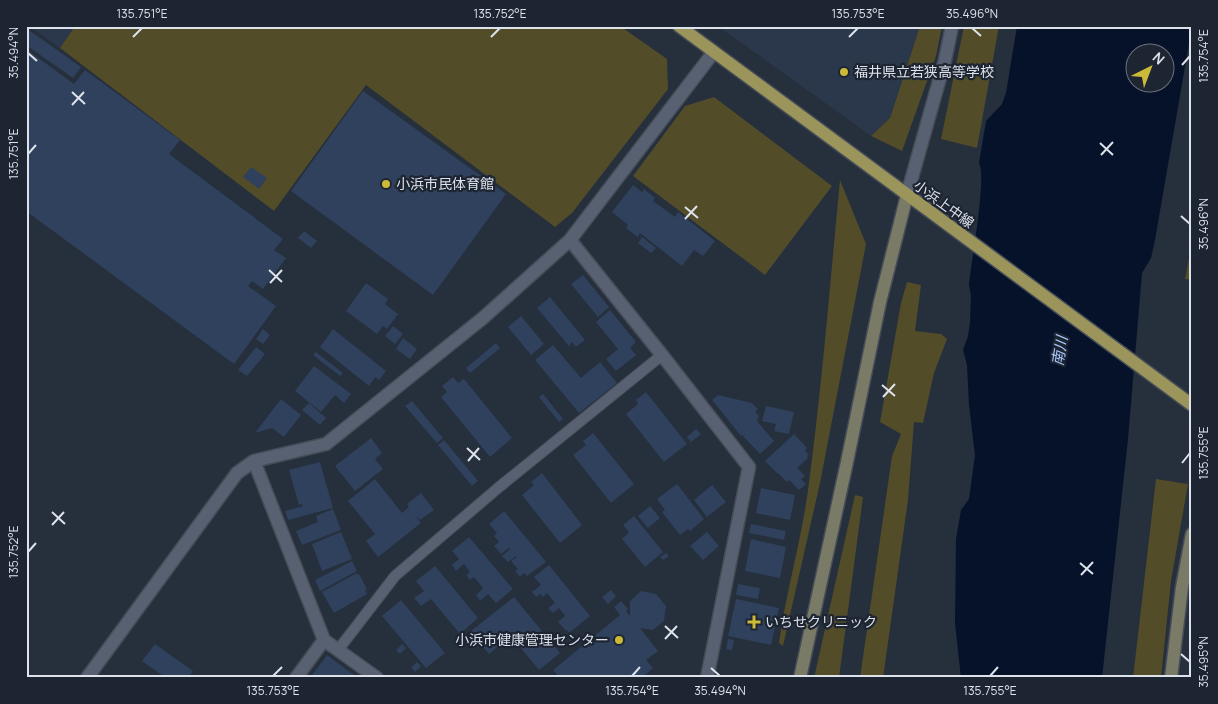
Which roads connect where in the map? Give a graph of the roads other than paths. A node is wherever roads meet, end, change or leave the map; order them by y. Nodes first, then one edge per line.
1 (679, 26) edge
2 (952, 26) edge
3 (713, 53) junction
4 (906, 195) junction
5 (570, 240) junction
6 (662, 355) junction
7 (1192, 405) edge
8 (254, 461) junction
9 (1192, 534) edge
10 (324, 640) junction
11 (338, 650) junction
12 (86, 678) edge
13 (296, 678) edge
14 (377, 678) edge
15 (707, 678) edge
16 (800, 678) edge
17 (1171, 678) edge

1 - 3 main road, 小浜上中線
2 - 4 street
3 - 4 main road, 小浜上中線
3 - 5 street
4 - 7 main road, 小浜上中線
4 - 16 street
5 - 6 street
5 - 8 street
6 - 11 lane
6 - 15 street
8 - 10 street
8 - 12 street
9 - 17 street
10 - 11 street
10 - 13 street
11 - 14 street

